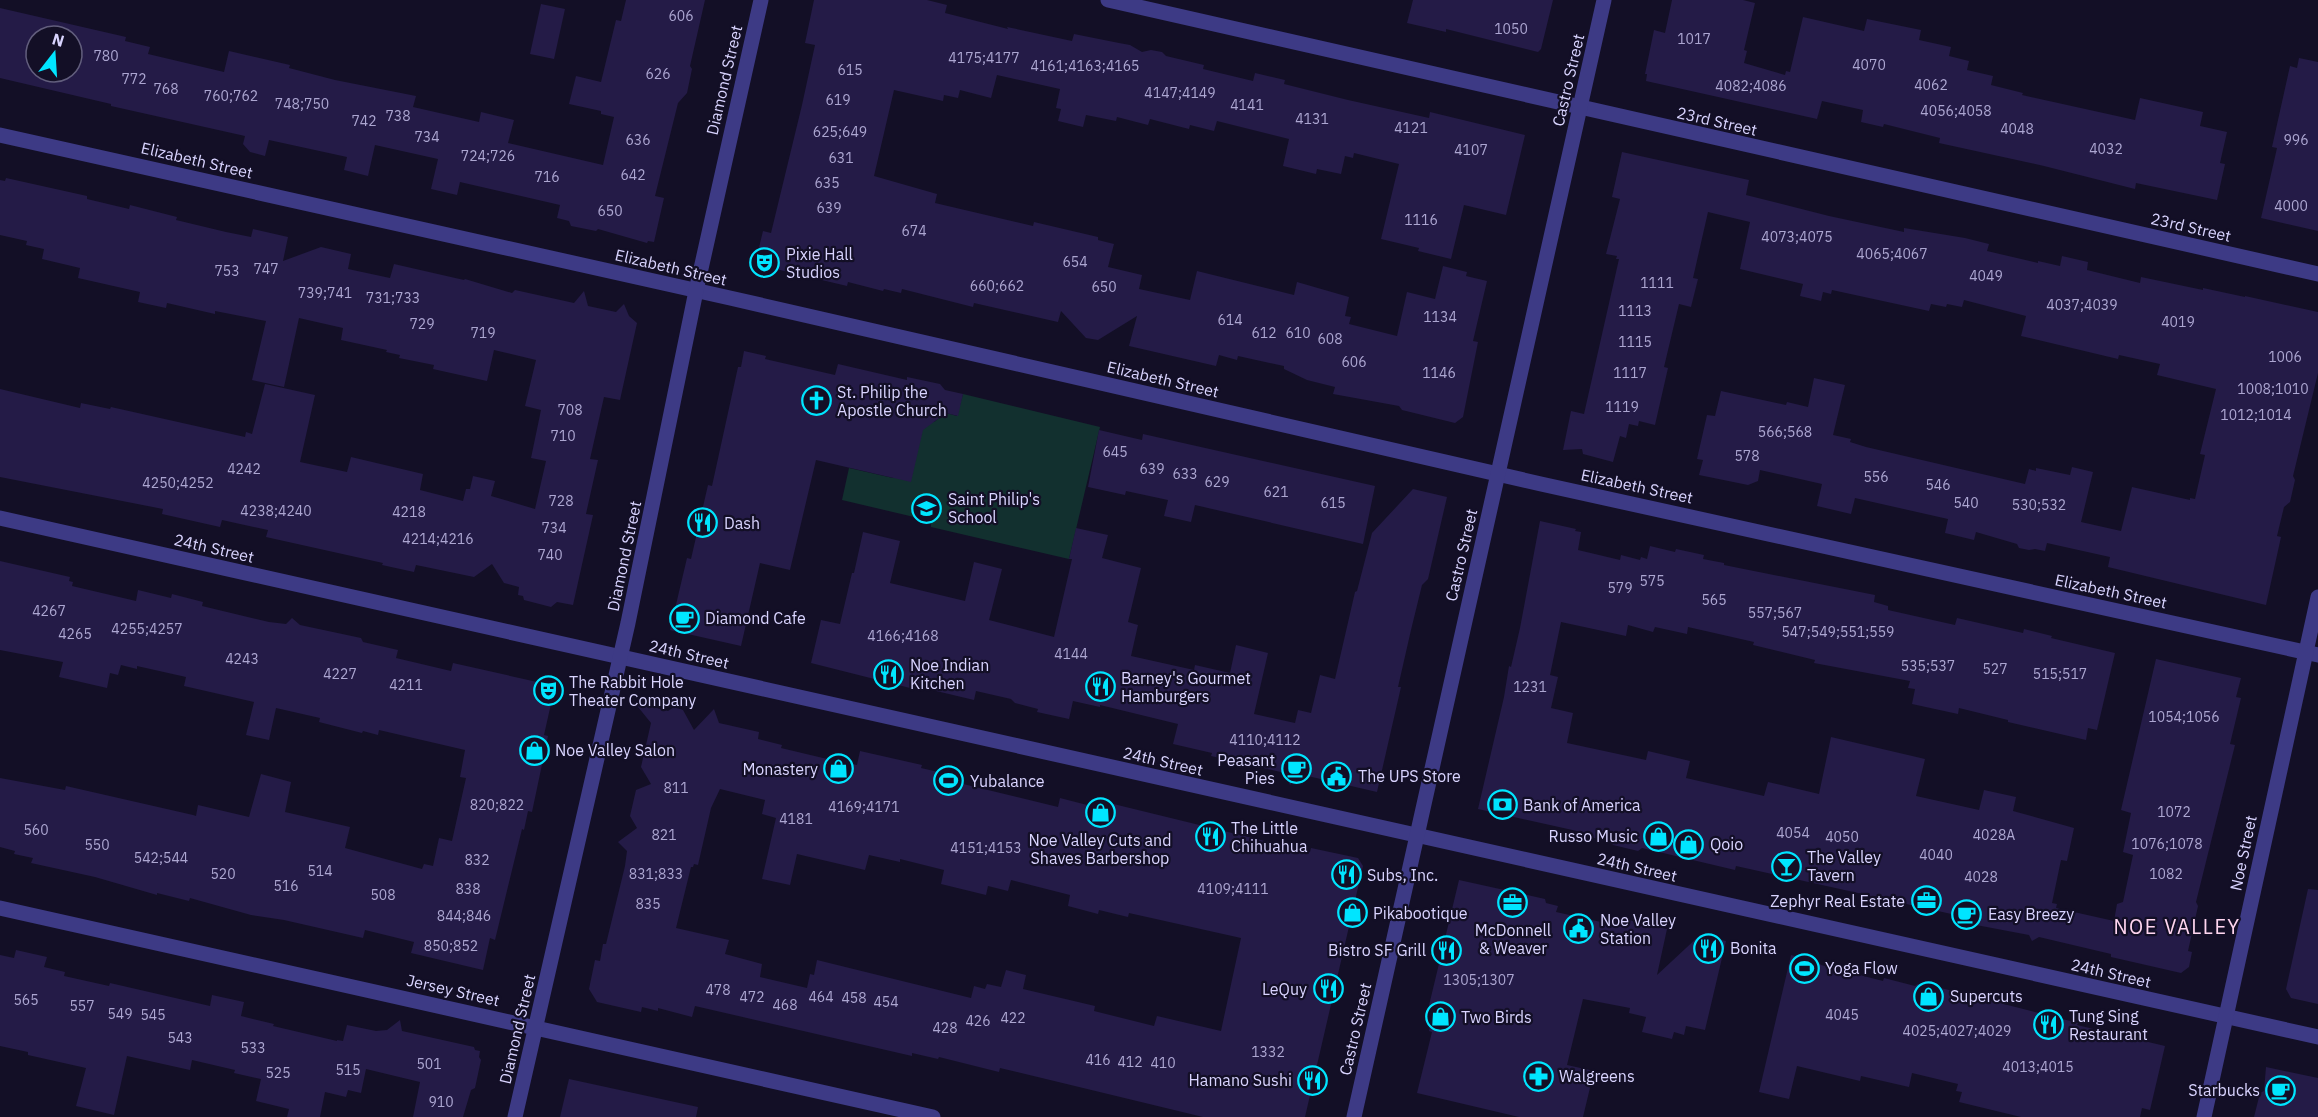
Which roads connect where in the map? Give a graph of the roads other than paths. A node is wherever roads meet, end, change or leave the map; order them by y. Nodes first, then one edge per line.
1 (760, 0) edge
2 (1108, 0) edge
3 (1604, 0) edge
4 (1580, 108) junction
5 (0, 135) edge
6 (2318, 274) edge
7 (696, 291) junction
8 (1498, 474) junction
9 (0, 518) edge
10 (2318, 597) edge
11 (2311, 654) edge
12 (621, 657) junction
13 (1416, 837) junction
14 (0, 908) edge
15 (2226, 1016) junction
16 (536, 1027) junction
17 (2318, 1038) edge
18 (515, 1117) edge
19 (933, 1117) edge
20 (1354, 1117) edge
21 (2204, 1117) edge

1 - 7 street, Diamond Street
2 - 4 street, 23rd Street
3 - 4 street, Castro Street
4 - 6 street, 23rd Street
4 - 8 street, Castro Street
5 - 7 street, Elizabeth Street
7 - 8 street, Elizabeth Street
7 - 12 street, Diamond Street
8 - 11 street, Elizabeth Street
8 - 13 street, Castro Street
9 - 12 street, 24th Street
10 - 11 street, Noe Street
11 - 15 street, Noe Street
12 - 13 street, 24th Street
12 - 16 street, Diamond Street
13 - 15 street, 24th Street
13 - 20 street, Castro Street
14 - 16 street, Jersey Street
15 - 17 street, 24th Street
15 - 21 street, Noe Street
16 - 18 street, Diamond Street
16 - 19 street, Jersey Street

